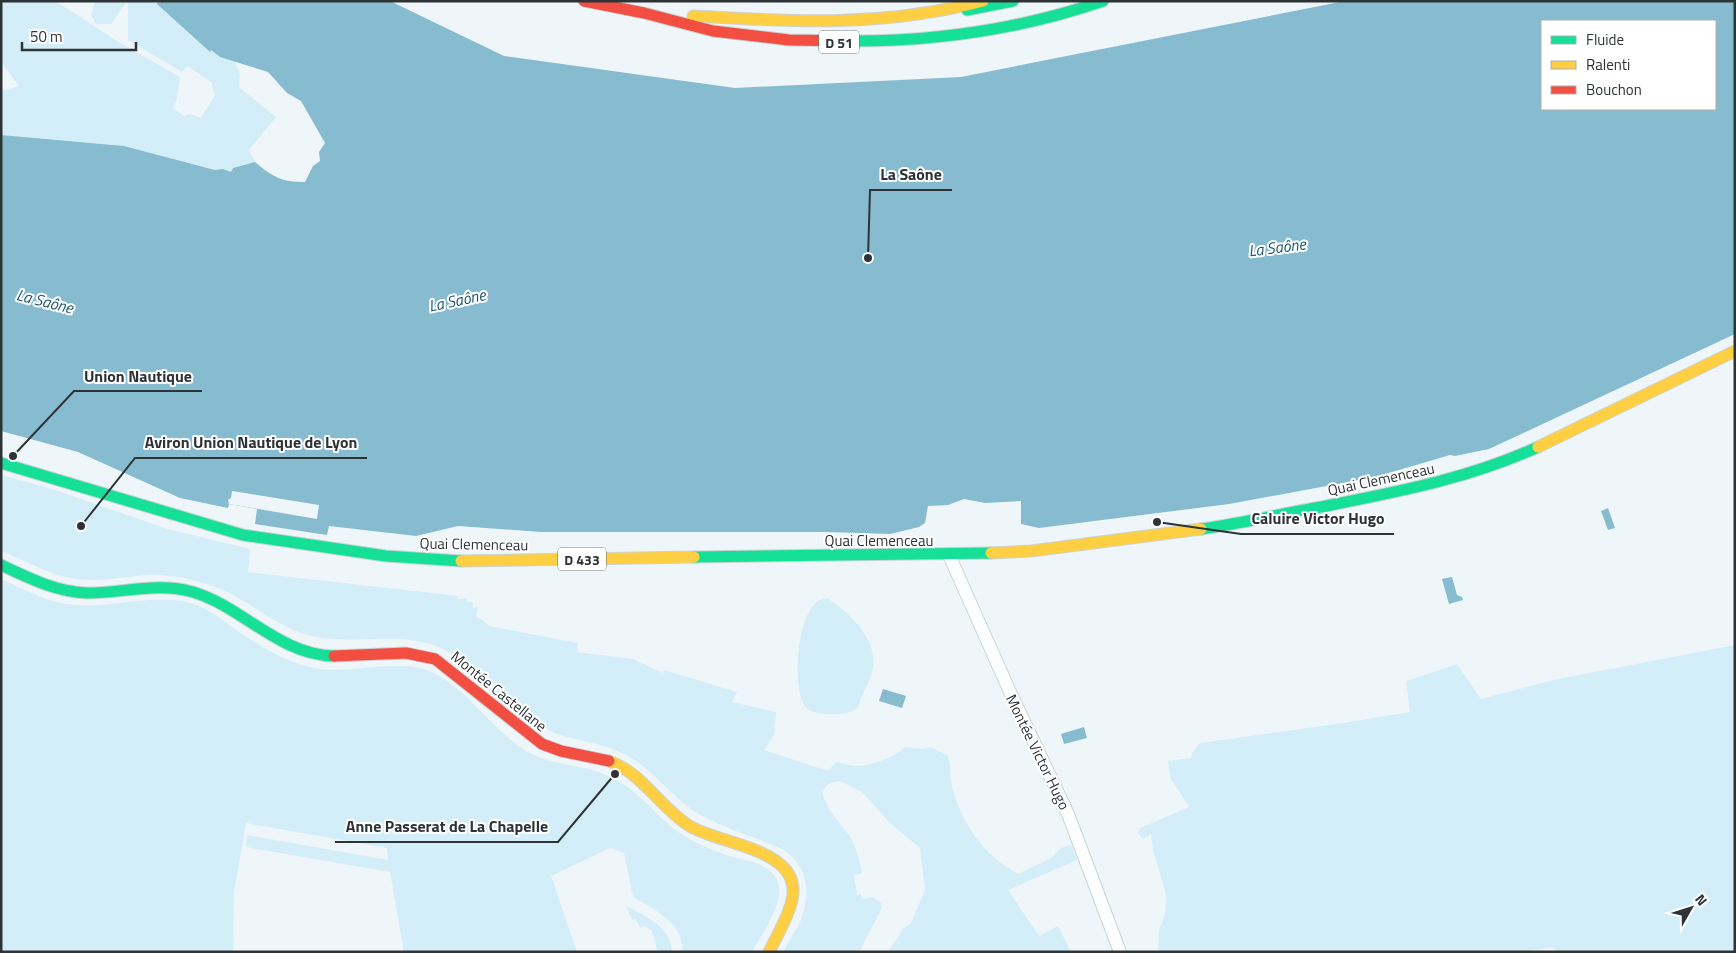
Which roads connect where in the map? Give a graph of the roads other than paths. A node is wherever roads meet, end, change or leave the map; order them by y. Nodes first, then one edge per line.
1 (584, 1) edge
2 (983, 1) edge
3 (1013, 1) edge
4 (1074, 1) edge
5 (1103, 1) edge
6 (608, 4) edge
7 (951, 11) junction
8 (644, 13) junction
9 (1036, 19) junction
10 (1735, 351) edge
11 (1, 463) edge
12 (949, 555) junction
13 (1, 565) edge
14 (769, 952) edge
15 (1120, 952) edge

1 - 6 main road, D 51
2 - 7 main road, D 51
3 - 7 main road
4 - 9 main road
5 - 9 main road, D 51
6 - 8 main road, D 51
7 - 8 main road, D 51
8 - 9 main road, D 51
10 - 12 main road, Quai Clemenceau / D 433
11 - 12 main road, Quai Clemenceau / D 433
12 - 15 street, Montée Victor Hugo
13 - 14 main road, Montée Castellane

